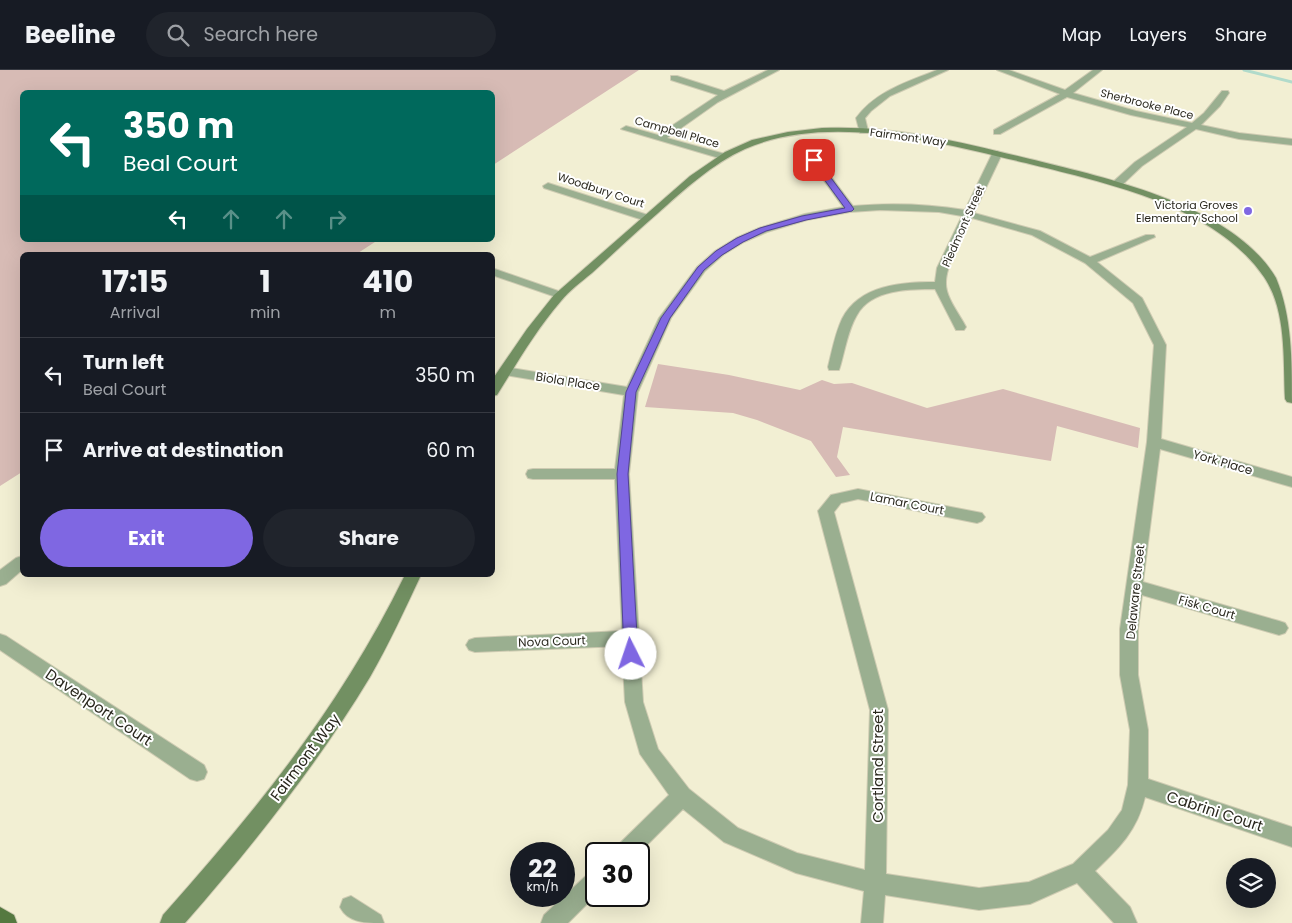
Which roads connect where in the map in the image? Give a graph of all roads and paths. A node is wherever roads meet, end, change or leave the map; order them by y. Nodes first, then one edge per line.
1 (774, 70) edge
2 (944, 70) edge
3 (1000, 70) edge
4 (1098, 70) edge
5 (674, 78) dead end
6 (1225, 93) dead end
7 (723, 94) junction
8 (1067, 94) junction
9 (1195, 127) junction
10 (626, 129) dead end
11 (863, 131) junction
12 (998, 132) dead end
13 (660, 138) junction
14 (1292, 142) edge
15 (997, 154) junction
16 (722, 156) junction
17 (814, 160) dead end
18 (1118, 183) junction
19 (548, 186) dead end
20 (850, 209) junction
21 (968, 214) junction
22 (647, 218) junction
23 (1150, 238) dead end
24 (1089, 261) junction
25 (495, 272) edge
26 (940, 285) junction
27 (560, 295) junction
28 (960, 327) dead end
29 (834, 366) dead end
30 (505, 371) junction
31 (495, 387) edge
32 (631, 392) junction
33 (1292, 399) edge
34 (1154, 442) junction
35 (533, 474) dead end
36 (622, 474) junction
37 (1292, 482) edge
38 (836, 498) joint
39 (977, 517) dead end
40 (20, 564) edge
41 (412, 577) edge
42 (0, 579) edge
43 (1135, 586) junction
44 (1279, 628) dead end
45 (630, 638) junction
46 (0, 641) edge
47 (475, 644) dead end
48 (197, 772) dead end
49 (1138, 785) junction
50 (682, 796) junction
51 (1292, 837) edge
52 (635, 842) edge
53 (1080, 871) junction
54 (875, 883) junction
55 (585, 891) edge
56 (351, 907) dead end
57 (0, 918) edge
58 (6, 923) edge
59 (171, 923) edge
60 (373, 923) edge
61 (552, 923) edge
62 (872, 923) edge
63 (1126, 923) edge

1 - 7 street
2 - 11 street
3 - 8 street, Sherbrooke Place
4 - 8 street
5 - 7 street
6 - 9 street
7 - 13 street
8 - 9 street, Sherbrooke Place
8 - 12 street
9 - 14 street, Sherbrooke Place
9 - 18 street
10 - 13 street, Campbell Place
11 - 15 street, Fairmont Way
11 - 16 street, Fairmont Way
13 - 16 street, Campbell Place
15 - 18 street, Fairmont Way
15 - 21 street, Piedmont Street
16 - 22 street, Fairmont Way
17 - 20 street
18 - 33 street, Fairmont Way
19 - 22 street, Woodbury Court
20 - 21 street, Delaware Street
20 - 32 street, Delaware Street
21 - 24 street, Delaware Street
21 - 26 street, Piedmont Street
22 - 27 street, Fairmont Way
23 - 24 street
24 - 34 street, Delaware Street
25 - 27 street
26 - 28 street
26 - 29 street
27 - 30 street, Fairmont Way
30 - 31 street, Fairmont Way
30 - 32 street, Biola Place
32 - 36 street, Delaware Street
34 - 37 street, York Place
34 - 43 street, Delaware Street
35 - 36 street
36 - 45 street, Delaware Street
38 - 39 street, Lamar Court
38 - 54 street, Cortland Street
40 - 42 street
41 - 59 street, Fairmont Way
43 - 44 street, Fisk Court
43 - 49 street, Delaware Street
45 - 47 street, Nova Court
45 - 50 street, Delaware Street
46 - 48 street, Davenport Court
49 - 51 street, Cabrini Court
49 - 53 street, Delaware Street
50 - 52 street
50 - 54 street, Delaware Street
53 - 54 street, Delaware Street
53 - 63 street
54 - 62 street, Cortland Street
55 - 61 street
56 - 60 street
57 - 58 main road

